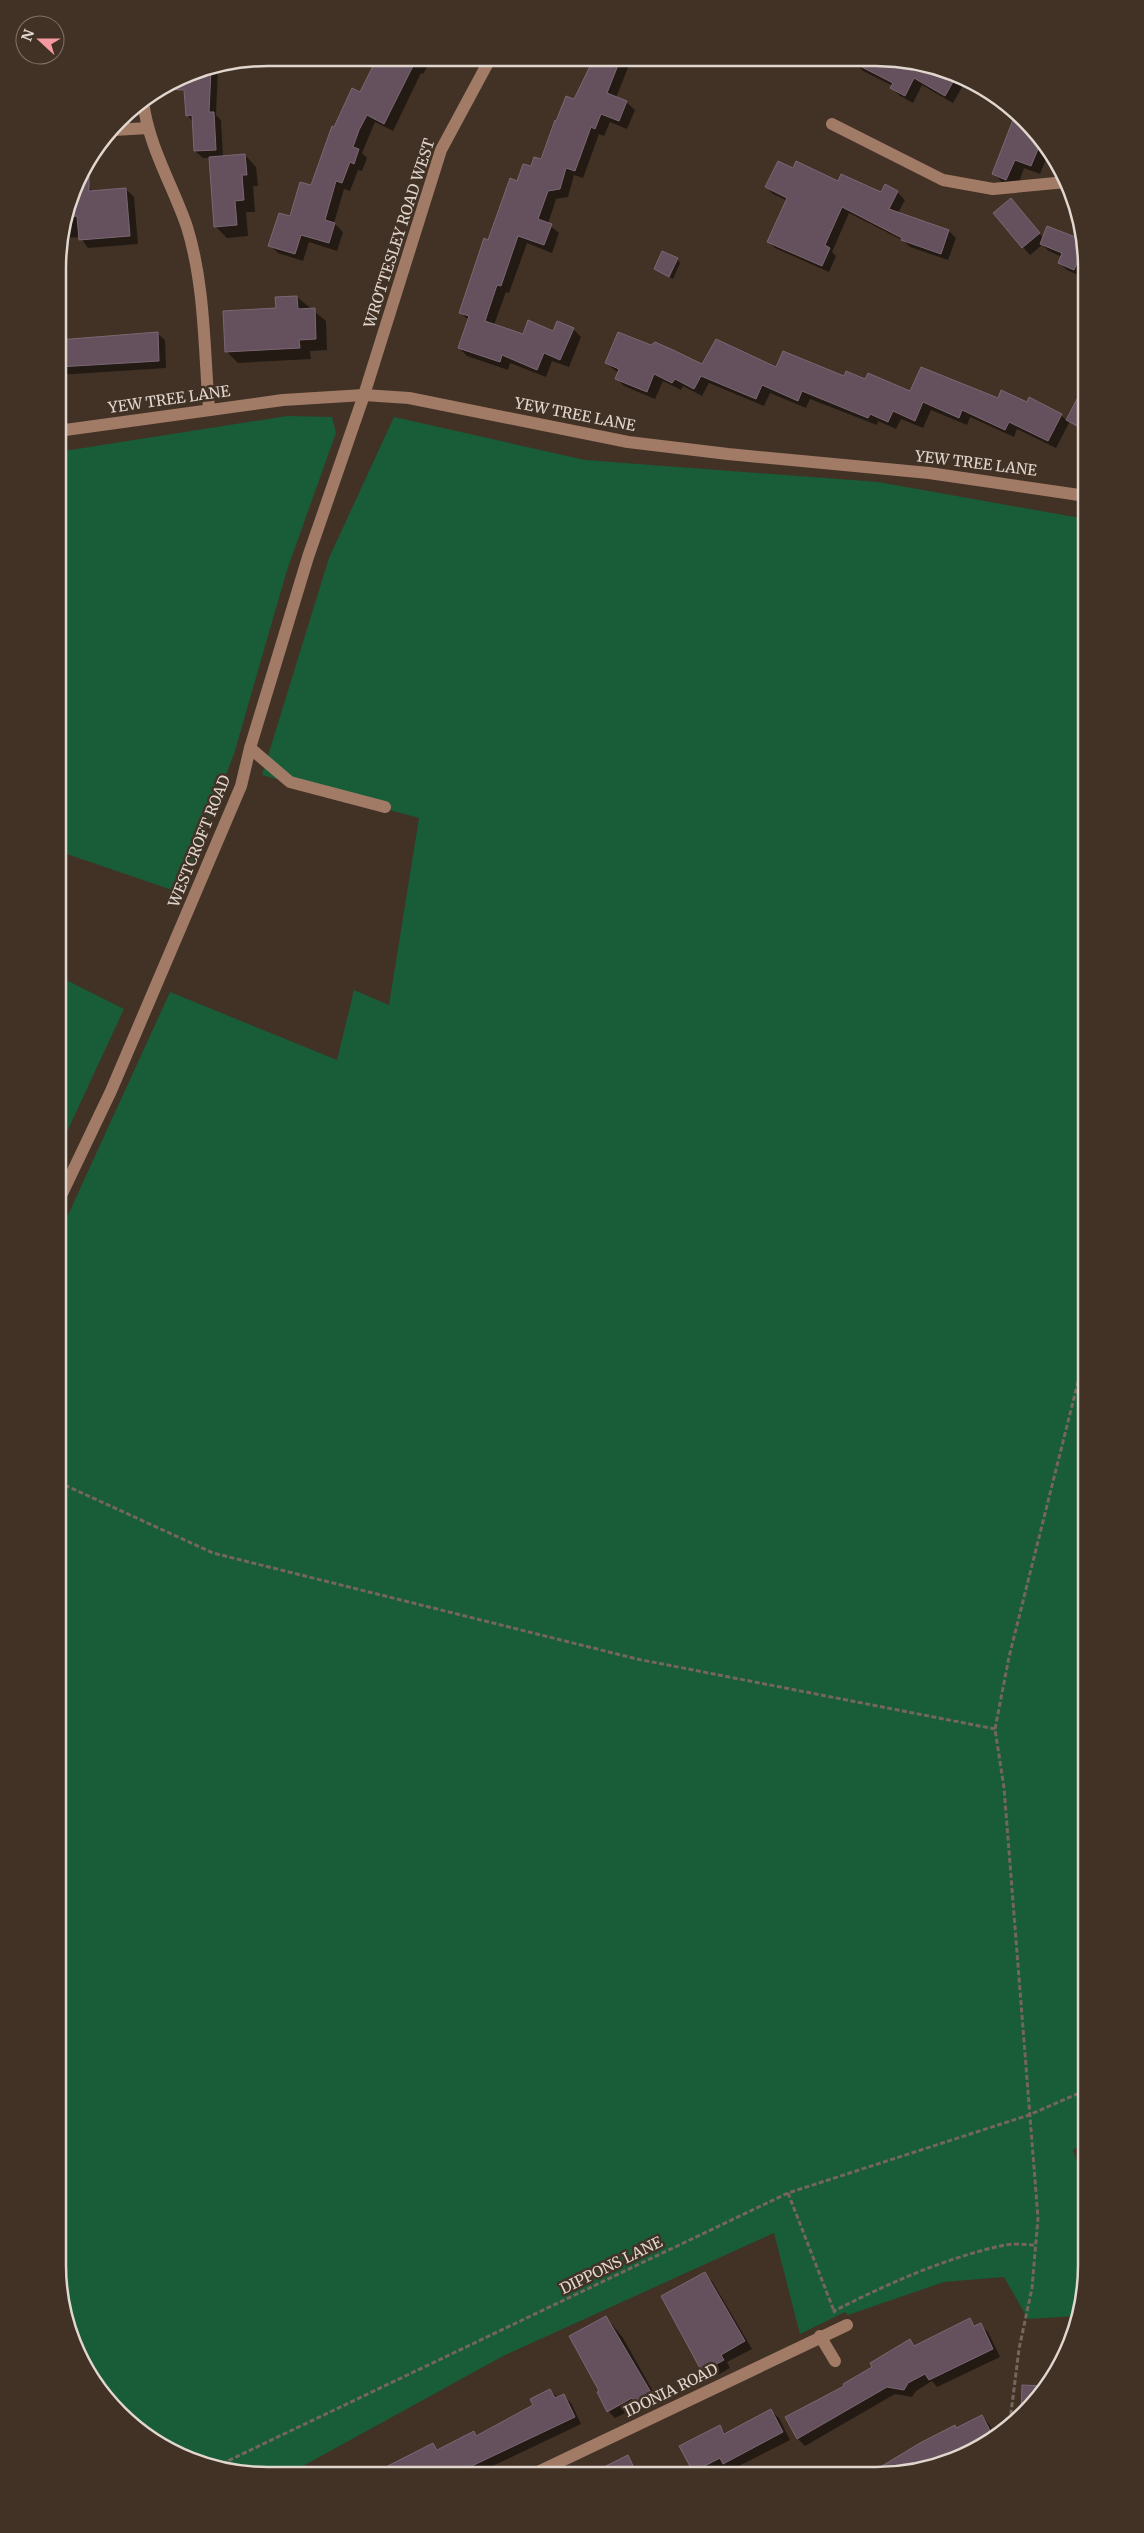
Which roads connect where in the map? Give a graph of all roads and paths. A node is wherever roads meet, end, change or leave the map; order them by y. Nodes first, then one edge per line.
1 (486, 66) edge
2 (145, 108) edge
3 (832, 124) dead end
4 (148, 128) junction
5 (122, 130) edge
6 (1059, 183) edge
7 (364, 395) junction
8 (208, 409) junction
9 (66, 430) edge
10 (1078, 495) edge
11 (250, 748) junction
12 (385, 807) dead end
13 (66, 1185) edge
14 (1078, 1382) edge
15 (66, 1486) edge
16 (995, 1729) junction
17 (1078, 2094) edge
18 (1030, 2115) junction
19 (788, 2193) junction
20 (1036, 2245) junction
21 (834, 2311) junction
22 (843, 2326) joint
23 (820, 2336) junction
24 (835, 2361) dead end
25 (1011, 2414) edge
26 (225, 2462) edge
27 (548, 2467) edge

1 - 7 street, WROTTESLEY ROAD WEST
2 - 4 street
3 - 6 street
4 - 5 street
4 - 8 street
7 - 8 street, YEW TREE LANE
7 - 10 street, YEW TREE LANE
7 - 11 street, WESTCROFT ROAD
8 - 9 street, YEW TREE LANE
11 - 12 street
11 - 13 street, WESTCROFT ROAD
14 - 16 path
15 - 16 path
16 - 18 path
17 - 18 path, DIPPONS LANE
18 - 19 path, DIPPONS LANE
18 - 20 path
19 - 21 path
19 - 26 path, DIPPONS LANE
20 - 21 path
20 - 25 path
21 - 22 path
22 - 23 street, IDONIA ROAD
23 - 24 street
23 - 27 street, IDONIA ROAD

